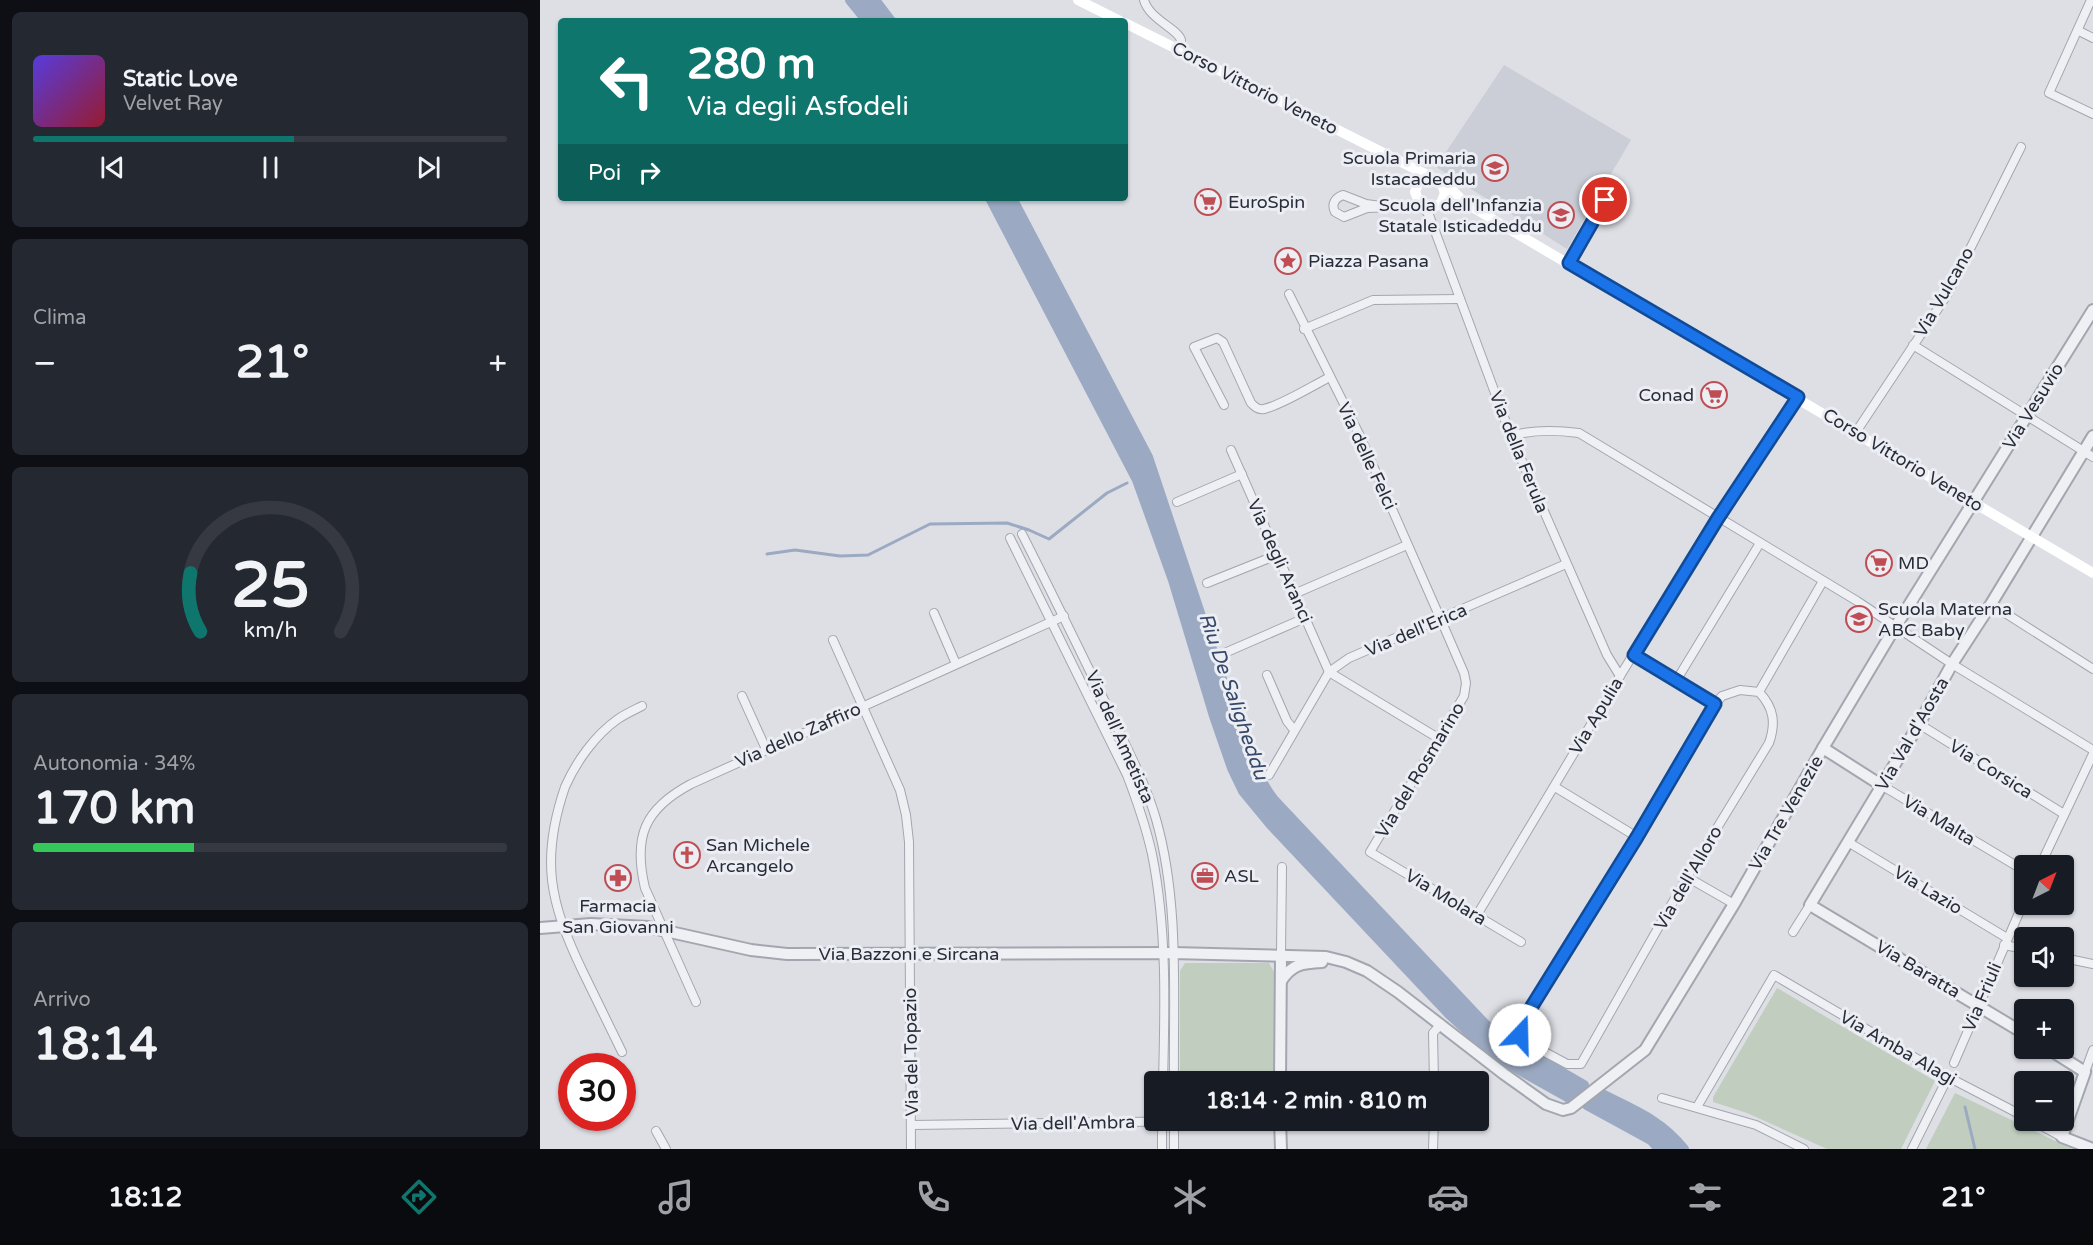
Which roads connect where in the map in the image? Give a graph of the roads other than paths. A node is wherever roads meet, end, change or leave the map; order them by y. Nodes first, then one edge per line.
1 (1078, 0) edge
2 (1144, 0) edge
3 (2091, 0) edge
4 (1114, 18) edge
5 (1128, 24) edge
6 (2079, 31) junction
7 (2093, 38) edge
8 (1179, 50) junction
9 (2093, 114) edge
10 (2021, 147) dead end
11 (1383, 154) junction
12 (1430, 177) junction
13 (1615, 183) dead end
14 (1444, 186) junction
15 (1415, 189) junction
16 (1353, 200) junction
17 (1464, 202) junction
18 (1439, 204) junction
19 (1381, 206) junction
20 (1398, 206) junction
21 (1422, 206) junction
22 (1353, 213) junction
23 (1433, 222) junction
24 (1569, 263) junction
25 (1288, 294) dead end
26 (1459, 299) junction
27 (2093, 310) edge
28 (1304, 329) junction
29 (1913, 345) junction
30 (1330, 377) junction
31 (1798, 397) junction
32 (1224, 405) dead end
33 (2027, 415) junction
34 (1856, 432) junction
35 (1511, 436) junction
36 (2093, 436) edge
37 (1232, 450) dead end
38 (2088, 454) edge
39 (1242, 474) junction
40 (1177, 502) dead end
41 (1974, 502) junction
42 (1718, 518) junction
43 (1022, 534) dead end
44 (2031, 536) junction
45 (1010, 538) dead end
46 (1760, 543) junction
47 (1407, 545) junction
48 (1277, 555) junction
49 (1566, 564) junction
50 (2093, 573) edge
51 (1823, 581) junction
52 (1207, 583) dead end
53 (1294, 594) junction
54 (1991, 604) junction
55 (934, 613) dead end
56 (1064, 616) junction
57 (1305, 618) junction
58 (1441, 620) junction
59 (1053, 621) junction
60 (1896, 627) junction
61 (833, 640) dead end
62 (1220, 655) dead end
63 (1634, 655) junction
64 (956, 664) junction
65 (1952, 664) junction
66 (2093, 669) edge
67 (1329, 672) junction
68 (1267, 675) dead end
69 (1620, 676) junction
70 (1676, 681) junction
71 (1759, 692) junction
72 (742, 696) dead end
73 (1715, 704) junction
74 (642, 706) dead end
75 (863, 706) junction
76 (1919, 724) junction
77 (1294, 730) junction
78 (1438, 738) junction
79 (1823, 748) junction
80 (766, 749) junction
81 (2093, 752) edge
82 (1269, 775) dead end
83 (1881, 785) junction
84 (1555, 787) junction
85 (2064, 814) junction
86 (1637, 837) junction
87 (1848, 842) junction
88 (1370, 852) joint
89 (2045, 855) edge
90 (2014, 864) edge
91 (1282, 867) dead end
92 (1687, 877) junction
93 (1734, 904) junction
94 (1810, 905) junction
95 (1477, 915) junction
96 (2018, 915) edge
97 (561, 926) junction
98 (540, 928) edge
99 (664, 930) junction
100 (1793, 932) dead end
101 (2006, 941) junction
102 (1521, 942) dead end
103 (2014, 944) edge
104 (1168, 953) junction
105 (1281, 954) junction
106 (910, 955) junction
107 (2074, 960) edge
108 (1346, 962) junction
109 (2093, 964) edge
110 (1281, 982) junction
111 (696, 1002) dead end
112 (1978, 1005) junction
113 (1441, 1024) junction
114 (2014, 1027) edge
115 (2093, 1050) edge
116 (622, 1052) dead end
117 (2064, 1059) edge
118 (1954, 1063) dead end
119 (1163, 1071) edge
120 (1173, 1071) edge
121 (1280, 1071) edge
122 (1434, 1071) edge
123 (2085, 1072) junction
124 (1948, 1077) junction
125 (1662, 1098) dead end
126 (1697, 1107) junction
127 (2014, 1111) edge
128 (1144, 1121) edge
129 (912, 1125) junction
130 (656, 1131) dead end
131 (1162, 1131) edge
132 (1174, 1131) edge
133 (1280, 1131) edge
134 (1434, 1131) edge
135 (2051, 1131) edge
136 (2062, 1137) junction
137 (666, 1149) edge
138 (911, 1149) edge
139 (1162, 1149) edge
140 (1174, 1149) edge
141 (1281, 1149) edge
142 (1433, 1149) edge
143 (1804, 1149) edge
144 (1912, 1149) edge
145 (2093, 1149) edge

1 - 4 main road
2 - 8 street
3 - 6 street
5 - 8 main road, Corso Vittorio Veneto
6 - 7 street
6 - 9 street
8 - 11 main road, Corso Vittorio Veneto
10 - 29 street, Via Vulcano
11 - 12 main road, Corso Vittorio Veneto
11 - 15 main road, Corso Vittorio Veneto
12 - 14 main road
12 - 15 main road
13 - 24 street
14 - 17 main road, Corso Vittorio Veneto
14 - 18 main road
15 - 20 street
15 - 21 main road
16 - 19 street
16 - 22 street
16 - 22 street
17 - 18 main road, Corso Vittorio Veneto
17 - 24 main road, Corso Vittorio Veneto
18 - 21 main road
18 - 23 street, Via della Ferula
19 - 20 street
19 - 22 street
20 - 21 street
21 - 23 street, Via della Ferula
23 - 26 street, Via della Ferula
24 - 31 main road, Corso Vittorio Veneto
25 - 28 street, Via delle Felci
26 - 28 street
26 - 35 street, Via della Ferula
27 - 33 street, Via Vesuvio
28 - 30 street, Via delle Felci
29 - 33 street
29 - 34 street, Via Vulcano
30 - 32 street
30 - 47 street, Via delle Felci
31 - 34 main road, Corso Vittorio Veneto
31 - 42 street, Via Apulia
33 - 38 street
33 - 41 street, Via Vesuvio
34 - 41 main road, Corso Vittorio Veneto
35 - 42 street
35 - 49 street, Via della Ferula
36 - 38 street, Via Val d'Aosta
37 - 39 street, Via degli Aranci
38 - 44 street, Via Val d'Aosta
39 - 40 street
39 - 48 street, Via degli Aranci
41 - 44 main road, Corso Vittorio Veneto
41 - 60 street, Via Tre Venezie
42 - 46 street
42 - 63 street, Via Apulia
43 - 56 street, Via dell'Ametista
44 - 50 main road, Corso Vittorio Veneto
44 - 54 street, Via Val d'Aosta
45 - 59 street, Via dell'Ametista
46 - 51 street
46 - 70 street
47 - 53 street
47 - 58 street, Via delle Felci
48 - 52 street
48 - 53 street, Via degli Aranci
49 - 58 street, Via dell'Erica
49 - 69 street, Via della Ferula
51 - 60 street
51 - 71 street
53 - 57 street, Via degli Aranci
54 - 65 street, Via Val d'Aosta
54 - 66 street
55 - 64 street
56 - 59 street, Via dello Zaffiro
56 - 104 street, Via dell'Ametista
57 - 62 street
57 - 67 street, Via degli Aranci
58 - 67 street, Via dell'Erica
58 - 78 street, Via del Rosmarino
59 - 64 street, Via dello Zaffiro
59 - 104 street, Via dell'Ametista
60 - 65 street
60 - 79 street, Via Tre Venezie
61 - 75 street, Via del Topazio
63 - 69 street, Via Apulia
63 - 70 street
64 - 75 street, Via dello Zaffiro
65 - 76 street, Via Val d'Aosta
65 - 81 street
67 - 77 street, Via dell'Erica
67 - 78 street
68 - 77 street
69 - 84 street, Via Apulia
70 - 73 street
71 - 73 street
71 - 92 street, Via dell'Alloro
72 - 80 street
73 - 86 street
74 - 97 street
75 - 80 street, Via dello Zaffiro
75 - 106 street, Via del Topazio
76 - 83 street, Via Val d'Aosta
76 - 85 street, Via Corsica
77 - 82 street, Via dell'Erica
78 - 88 street, Via del Rosmarino
79 - 83 street, Via Malta
79 - 93 street, Via Tre Venezie
80 - 99 street, Via dello Zaffiro
81 - 85 street
83 - 87 street, Via Val d'Aosta
83 - 90 street, Via Malta
84 - 86 street
84 - 95 street, Via Apulia
85 - 89 street
86 - 92 street, Via dell'Alloro
87 - 94 street, Via Val d'Aosta
87 - 101 street, Via Lazio
88 - 95 street, Via Molara
91 - 105 street
92 - 93 street
93 - 113 street, Via Tre Venezie
94 - 100 street, Via Val d'Aosta
94 - 112 street, Via Baratta
95 - 102 street, Via Molara
96 - 101 street, Via Friuli
97 - 98 street, Via Bazzoni e Sircana
97 - 99 street, Via Bazzoni e Sircana
97 - 116 street
99 - 106 street, Via Bazzoni e Sircana
99 - 111 street, Via dello Zaffiro
101 - 103 street, Via Lazio
101 - 112 street, Via Friuli
104 - 105 street, Via Bazzoni e Sircana
104 - 106 street, Via Bazzoni e Sircana
104 - 119 street
104 - 120 street
105 - 108 street, Via Bazzoni e Sircana
105 - 110 street
106 - 129 street, Via del Topazio
107 - 109 street
108 - 110 street
108 - 113 street
110 - 121 street
112 - 114 street, Via Baratta
112 - 118 street, Via Friuli
113 - 122 street
115 - 123 street
117 - 123 street
123 - 136 street
124 - 126 street, Via Amba Alagi
124 - 127 street, Via Amba Alagi
124 - 144 street
125 - 126 street
126 - 143 street
128 - 129 street, Via dell'Ambra
129 - 138 street, Via del Topazio
130 - 137 street
131 - 139 street
132 - 140 street
133 - 141 street
134 - 142 street
135 - 136 street
136 - 145 street

